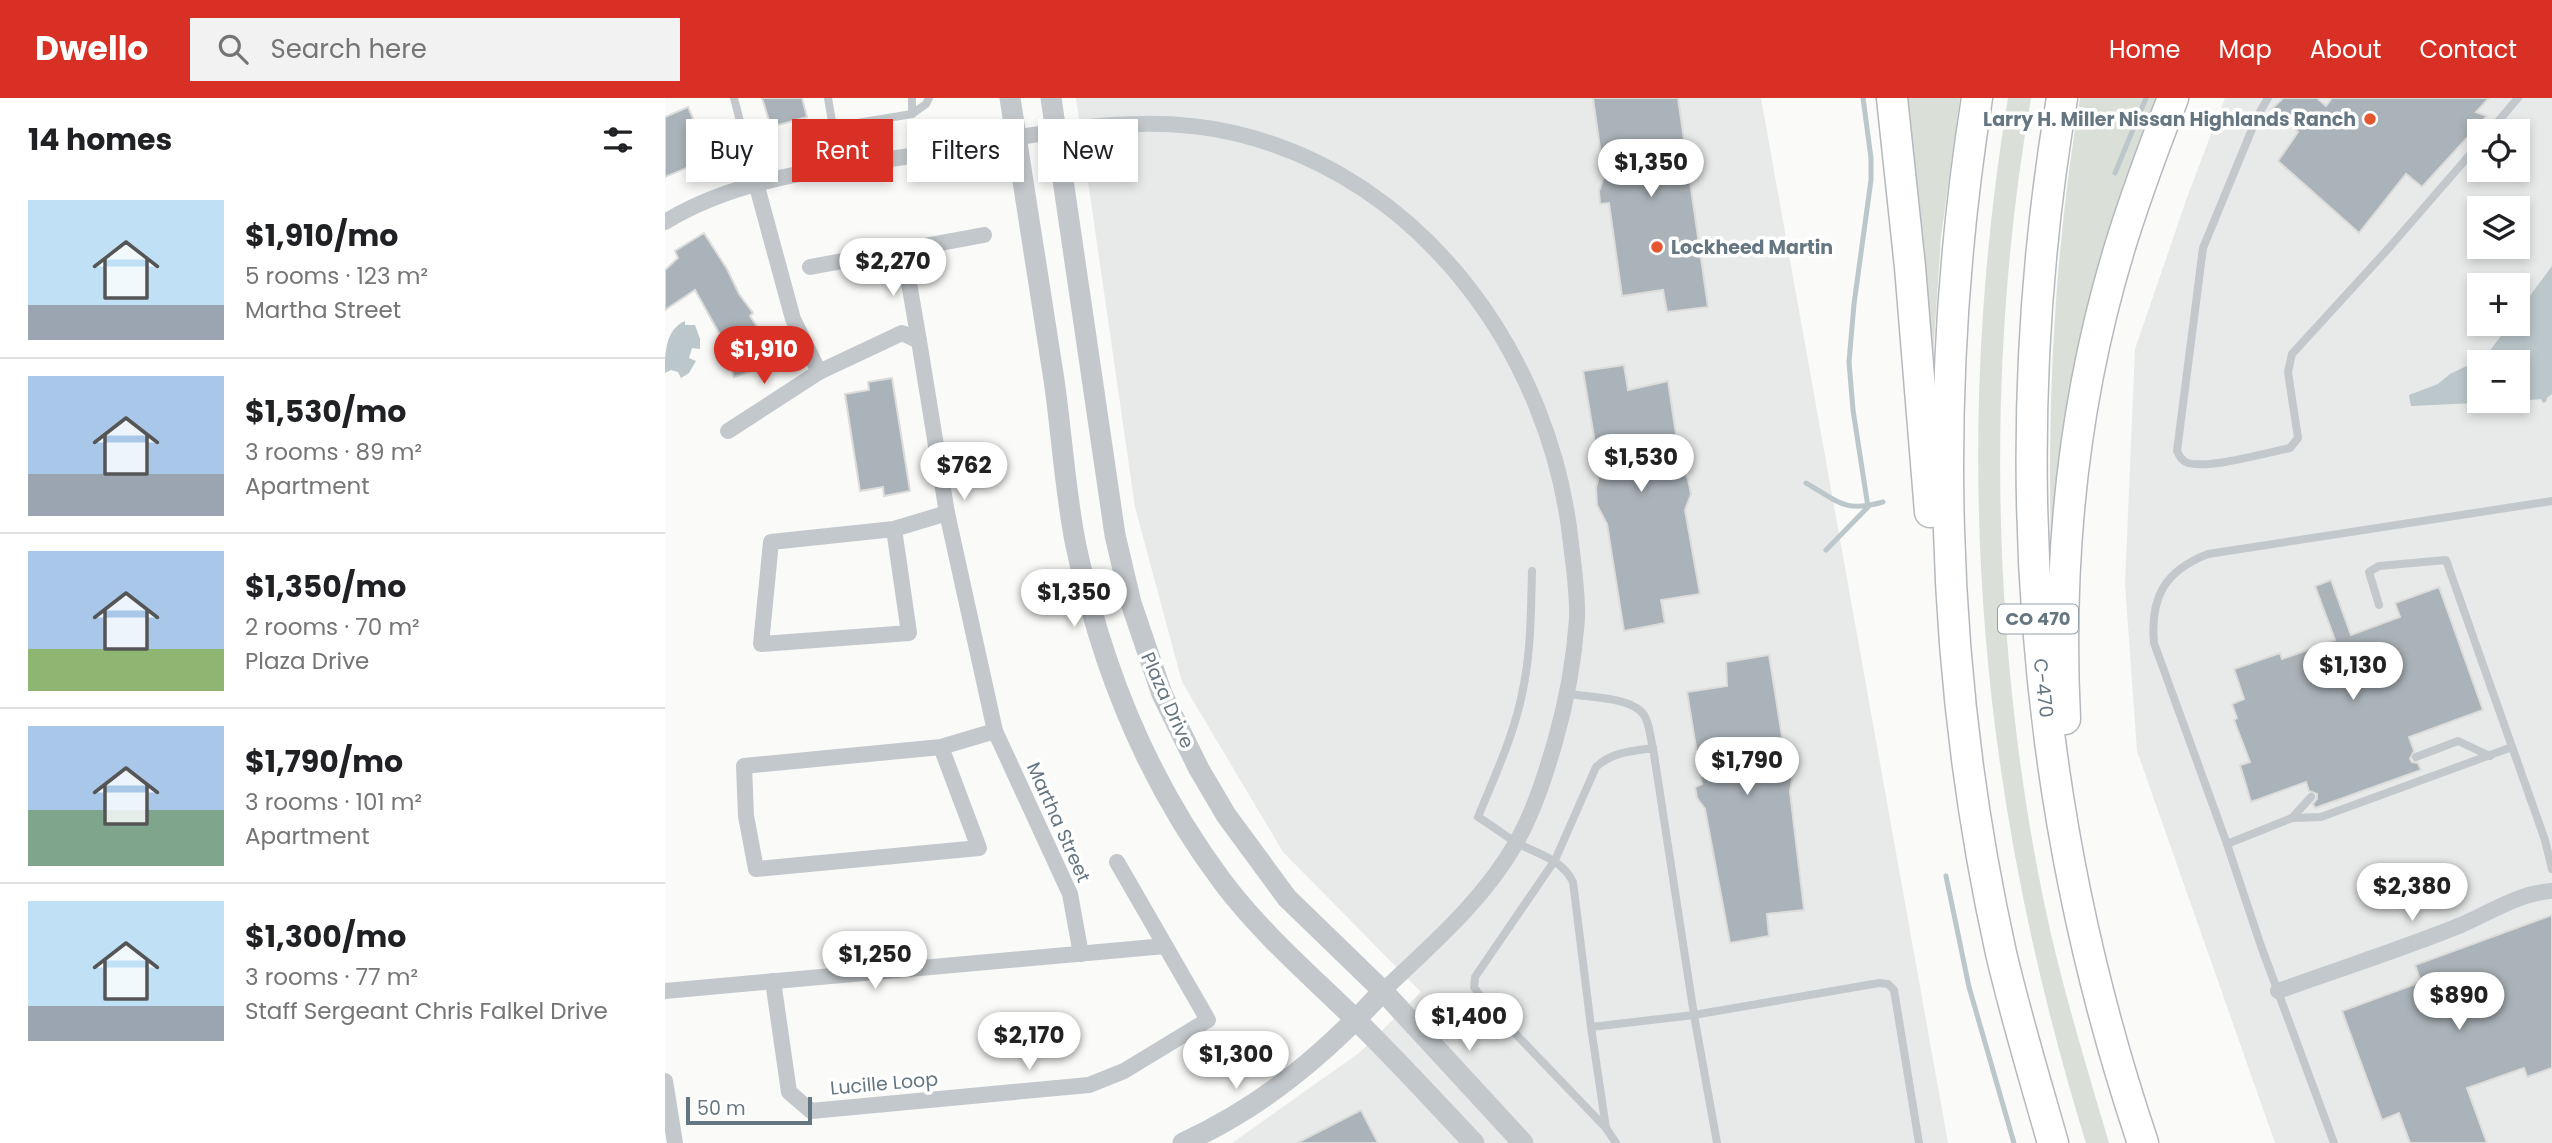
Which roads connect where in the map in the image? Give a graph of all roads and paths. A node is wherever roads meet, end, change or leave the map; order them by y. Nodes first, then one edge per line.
1 (734, 98) edge
2 (828, 98) edge
3 (912, 98) edge
4 (920, 98) edge
5 (929, 98) edge
6 (1010, 98) edge
7 (1051, 98) edge
8 (1892, 98) edge
9 (1977, 98) edge
10 (2062, 98) edge
11 (2173, 98) edge
12 (2268, 98) edge
13 (2518, 98) edge
14 (916, 112) junction
15 (1013, 119) edge
16 (1054, 119) edge
17 (2500, 119) edge
18 (1138, 124) edge
19 (907, 157) edge
20 (2467, 158) edge
21 (1023, 182) edge
22 (1063, 182) edge
23 (756, 183) junction
24 (665, 222) edge
25 (984, 235) dead end
26 (903, 248) junction
27 (810, 267) dead end
28 (919, 341) junction
29 (819, 372) junction
30 (728, 431) dead end
31 (2552, 501) edge
32 (947, 513) junction
33 (894, 529) junction
34 (1532, 571) dead end
35 (2379, 605) dead end
36 (1569, 694) junction
37 (1963, 726) junction
38 (995, 731) junction
39 (941, 747) junction
40 (2512, 747) junction
41 (1653, 748) junction
42 (2490, 756) junction
43 (2416, 757) dead end
44 (2311, 797) dead end
45 (2292, 818) junction
46 (1516, 842) junction
47 (2227, 844) junction
48 (1555, 860) junction
49 (1117, 862) dead end
50 (2552, 869) edge
51 (2552, 891) edge
52 (1165, 946) junction
53 (1081, 954) junction
54 (772, 981) junction
55 (665, 991) edge
56 (1383, 991) junction
57 (2278, 991) junction
58 (1694, 1015) junction
59 (2105, 1017) junction
60 (1357, 1020) junction
61 (1591, 1027) junction
62 (665, 1081) edge
63 (1606, 1128) junction
64 (675, 1143) edge
65 (1183, 1143) edge
66 (1474, 1143) edge
67 (1523, 1143) edge
68 (1616, 1143) edge
69 (1717, 1143) edge
70 (1919, 1143) edge
71 (2053, 1143) edge
72 (2143, 1143) edge
73 (2334, 1143) edge

1 - 23 lane
2 - 14 lane
3 - 14 lane
4 - 14 lane
5 - 14 lane
6 - 15 street
7 - 16 street, Plaza Drive
8 - 37 highway
9 - 37 highway
10 - 59 highway, C-470 / CO 470
11 - 59 highway
12 - 20 lane
13 - 17 lane
18 - 36 street
19 - 23 street
21 - 60 street
22 - 56 street, Plaza Drive
23 - 24 street
23 - 29 street
25 - 26 street
26 - 27 street
26 - 28 street, Martha Street
28 - 29 street
28 - 32 street, Martha Street
29 - 30 street
31 - 47 lane
32 - 33 street
32 - 38 street, Martha Street
33 - 33 street
34 - 46 lane
35 - 40 lane
36 - 41 lane
36 - 46 street
37 - 71 highway
38 - 39 street
38 - 53 street, Martha Street
39 - 39 street
40 - 42 lane
40 - 50 lane
41 - 48 lane
41 - 58 lane
42 - 43 lane
42 - 45 lane
44 - 45 lane
45 - 47 lane
46 - 48 lane
46 - 56 street
47 - 57 lane
48 - 61 lane
48 - 63 lane
49 - 52 street, Lucille Loop
51 - 57 street
52 - 53 street
52 - 54 street, Lucille Loop
53 - 54 street
54 - 55 street
56 - 60 street
56 - 67 street, Plaza Drive
57 - 73 lane
58 - 61 lane
58 - 69 lane
58 - 70 lane
59 - 72 highway, C-470 / CO 470
60 - 65 street
60 - 66 street
61 - 63 lane
62 - 64 street
63 - 68 lane

